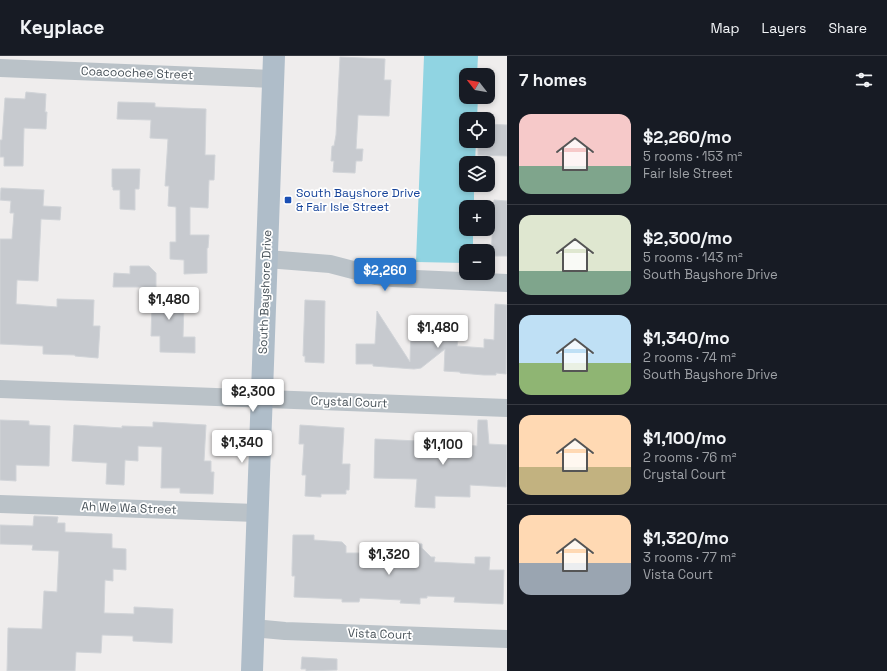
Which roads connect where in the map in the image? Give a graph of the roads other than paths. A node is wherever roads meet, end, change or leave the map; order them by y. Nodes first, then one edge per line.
1 (274, 56) edge
2 (0, 68) edge
3 (274, 79) junction
4 (266, 259) junction
5 (507, 283) edge
6 (0, 389) edge
7 (261, 398) junction
8 (507, 408) edge
9 (0, 504) edge
10 (257, 513) junction
11 (253, 628) junction
12 (507, 639) edge
13 (252, 671) edge

1 - 3 main road, South Bayshore Drive
2 - 3 street, Coacoochee Street
3 - 4 main road, South Bayshore Drive
4 - 5 street
4 - 7 main road, South Bayshore Drive
6 - 7 street, Crystal Court
7 - 8 street, Crystal Court
7 - 10 main road, South Bayshore Drive
9 - 10 street, Ah We Wa Street
10 - 11 main road, South Bayshore Drive
11 - 12 street, Vista Court
11 - 13 main road, South Bayshore Drive

